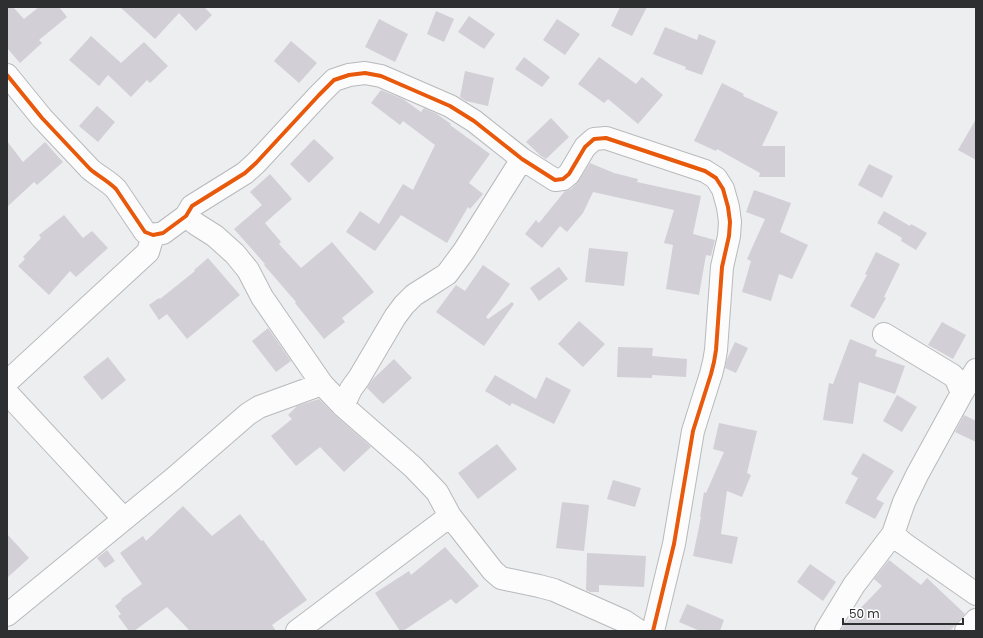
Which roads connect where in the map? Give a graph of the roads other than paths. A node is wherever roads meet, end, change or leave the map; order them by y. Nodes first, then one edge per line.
1 (7, 75) edge
2 (522, 159) junction
3 (186, 216) junction
4 (153, 235) junction
5 (884, 334) dead end
6 (976, 370) edge
7 (7, 382) edge
8 (322, 384) junction
9 (7, 393) edge
10 (962, 393) junction
11 (343, 406) junction
12 (450, 516) junction
13 (124, 519) junction
14 (893, 534) junction
15 (976, 594) edge
16 (7, 615) edge
17 (976, 620) edge
18 (297, 631) edge
19 (639, 631) edge
20 (653, 631) edge
21 (826, 631) edge
22 (966, 631) edge

1 - 4 street
2 - 3 street
2 - 11 street
2 - 20 street
3 - 4 street
3 - 8 street
4 - 7 street
5 - 10 street
6 - 10 street
8 - 11 street
8 - 13 street
9 - 13 street
10 - 14 street
11 - 12 street
12 - 18 street
12 - 19 street
13 - 16 street
14 - 15 street
14 - 21 street
17 - 22 street

